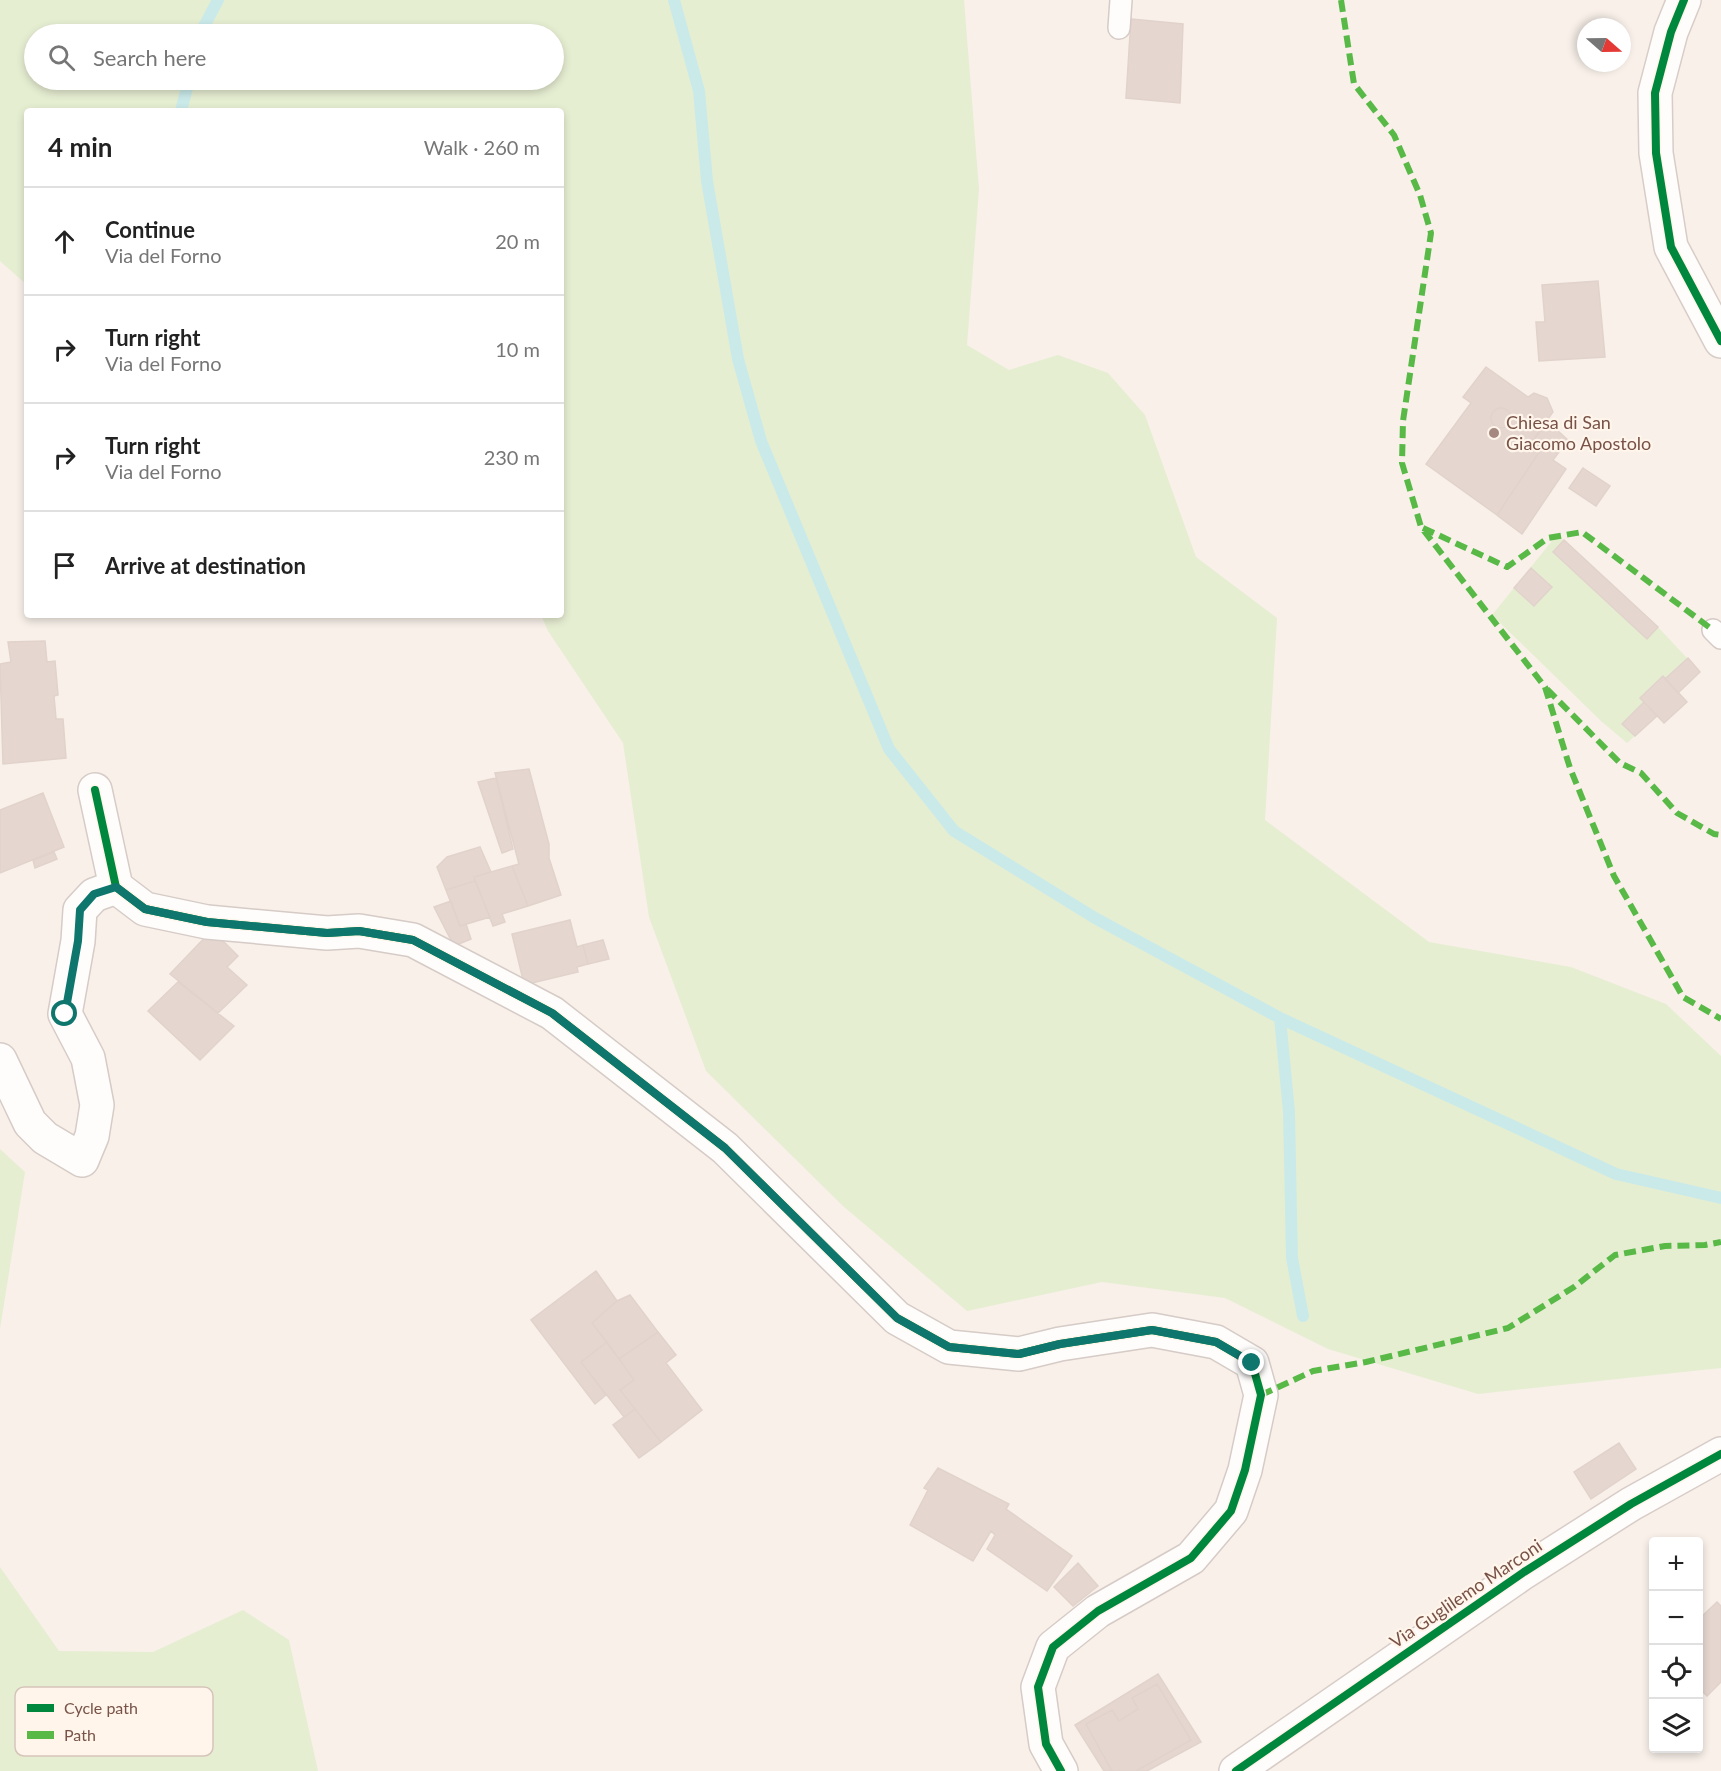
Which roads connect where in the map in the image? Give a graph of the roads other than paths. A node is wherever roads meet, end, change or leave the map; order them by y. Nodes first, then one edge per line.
1 (1121, 0) edge
2 (1684, 0) edge
3 (1119, 28) dead end
4 (1721, 341) edge
5 (95, 790) dead end
6 (116, 887) junction
7 (0, 1060) edge
8 (1721, 1454) edge
9 (1061, 1771) edge
10 (1236, 1771) edge

1 - 3 lane
2 - 4 street
5 - 6 street
6 - 7 street
6 - 9 street
8 - 10 street, Via Guglilemo Marconi

